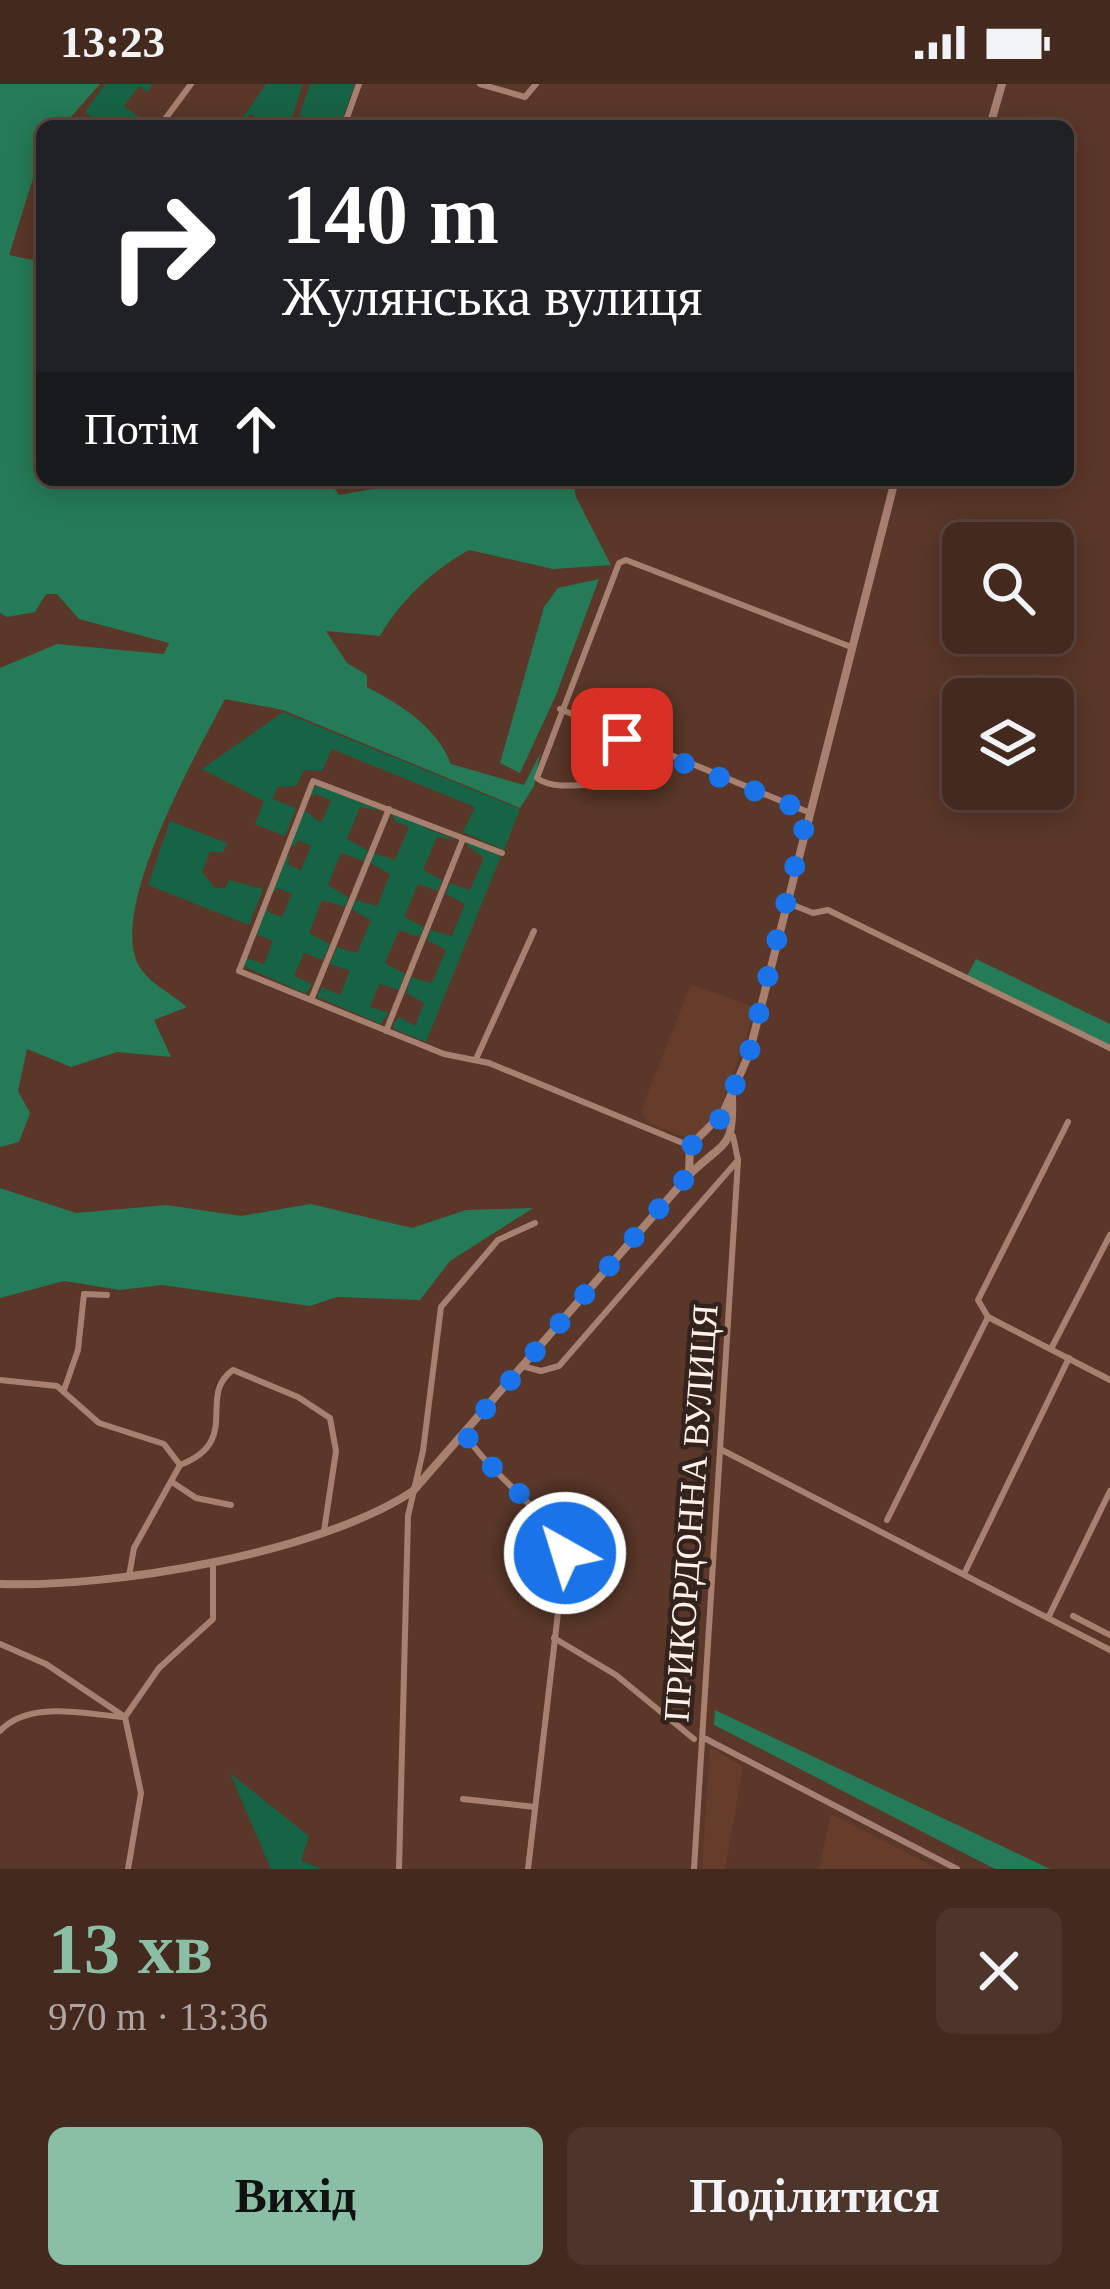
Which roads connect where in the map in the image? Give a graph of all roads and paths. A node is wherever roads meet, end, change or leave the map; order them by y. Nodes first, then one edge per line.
1 (191, 84) edge
2 (359, 84) edge
3 (480, 84) edge
4 (536, 84) edge
5 (1001, 84) edge
6 (164, 120) edge
7 (346, 120) edge
8 (992, 120) edge
9 (893, 486) edge
10 (851, 647) junction
11 (560, 709) junction
12 (651, 750) junction
13 (389, 808) junction
14 (808, 812) junction
15 (464, 838) junction
16 (502, 853) dead end
17 (785, 902) junction
18 (534, 931) dead end
19 (311, 1000) junction
20 (386, 1030) junction
21 (1110, 1048) edge
22 (476, 1059) junction
23 (731, 1096) junction
24 (720, 1119) junction
25 (1068, 1122) dead end
26 (734, 1123) junction
27 (733, 1136) junction
28 (690, 1149) junction
29 (705, 1160) junction
30 (738, 1160) junction
31 (689, 1174) junction
32 (536, 1222) dead end
33 (1110, 1235) edge
34 (107, 1295) dead end
35 (988, 1317) junction
36 (1051, 1349) junction
37 (1069, 1358) junction
38 (522, 1366) junction
39 (0, 1380) edge
40 (1110, 1380) edge
41 (64, 1390) junction
42 (465, 1433) junction
43 (722, 1450) junction
44 (180, 1465) junction
45 (172, 1482) junction
46 (413, 1491) junction
47 (1110, 1491) edge
48 (231, 1505) dead end
49 (887, 1520) dead end
50 (324, 1531) junction
51 (213, 1560) junction
52 (964, 1574) junction
53 (129, 1576) junction
54 (0, 1584) edge
55 (1073, 1616) dead end
56 (1048, 1618) junction
57 (1110, 1635) edge
58 (554, 1638) junction
59 (0, 1644) edge
60 (1110, 1650) edge
61 (125, 1717) junction
62 (0, 1731) edge
63 (694, 1738) dead end
64 (706, 1739) dead end
65 (464, 1799) dead end
66 (535, 1808) junction
67 (128, 1869) edge
68 (399, 1869) edge
69 (528, 1869) edge
70 (694, 1869) edge
71 (956, 1869) edge

1 - 6 street
2 - 7 street
3 - 4 street
5 - 8 street
9 - 10 street
10 - 11 street
10 - 14 street
11 - 12 street
11 - 12 street
12 - 14 street
13 - 15 street
13 - 19 street
13 - 19 street
14 - 17 street
15 - 16 street
15 - 20 street
17 - 21 street
17 - 23 street
18 - 22 street
19 - 20 street
20 - 22 street
22 - 28 street
23 - 24 street
23 - 26 street
24 - 26 street
24 - 28 street
25 - 35 street
26 - 27 street
27 - 29 street
27 - 30 street, ПРИКОРДОННА ВУЛИЦЯ
28 - 29 street
28 - 31 street
29 - 31 street
30 - 38 street, ПРИКОРДОННА ВУЛИЦЯ
30 - 43 street, ПРИКОРДОННА ВУЛИЦЯ
31 - 38 street
32 - 46 street
33 - 36 street
34 - 41 street
35 - 36 street
35 - 49 street
36 - 37 street
37 - 40 street
37 - 52 street
38 - 42 street
39 - 41 street
41 - 44 street
42 - 46 street
42 - 58 street
43 - 52 street
43 - 70 street, ПРИКОРДОННА ВУЛИЦЯ
44 - 45 street
44 - 50 street
45 - 48 street
45 - 53 street
46 - 50 street
46 - 68 street
47 - 56 street
50 - 51 street
51 - 53 street
51 - 61 street
52 - 56 street
53 - 54 street
55 - 57 street
56 - 60 street
58 - 63 street
58 - 66 street
59 - 61 street
61 - 62 street
61 - 67 street
64 - 71 street
65 - 66 street
66 - 69 street

